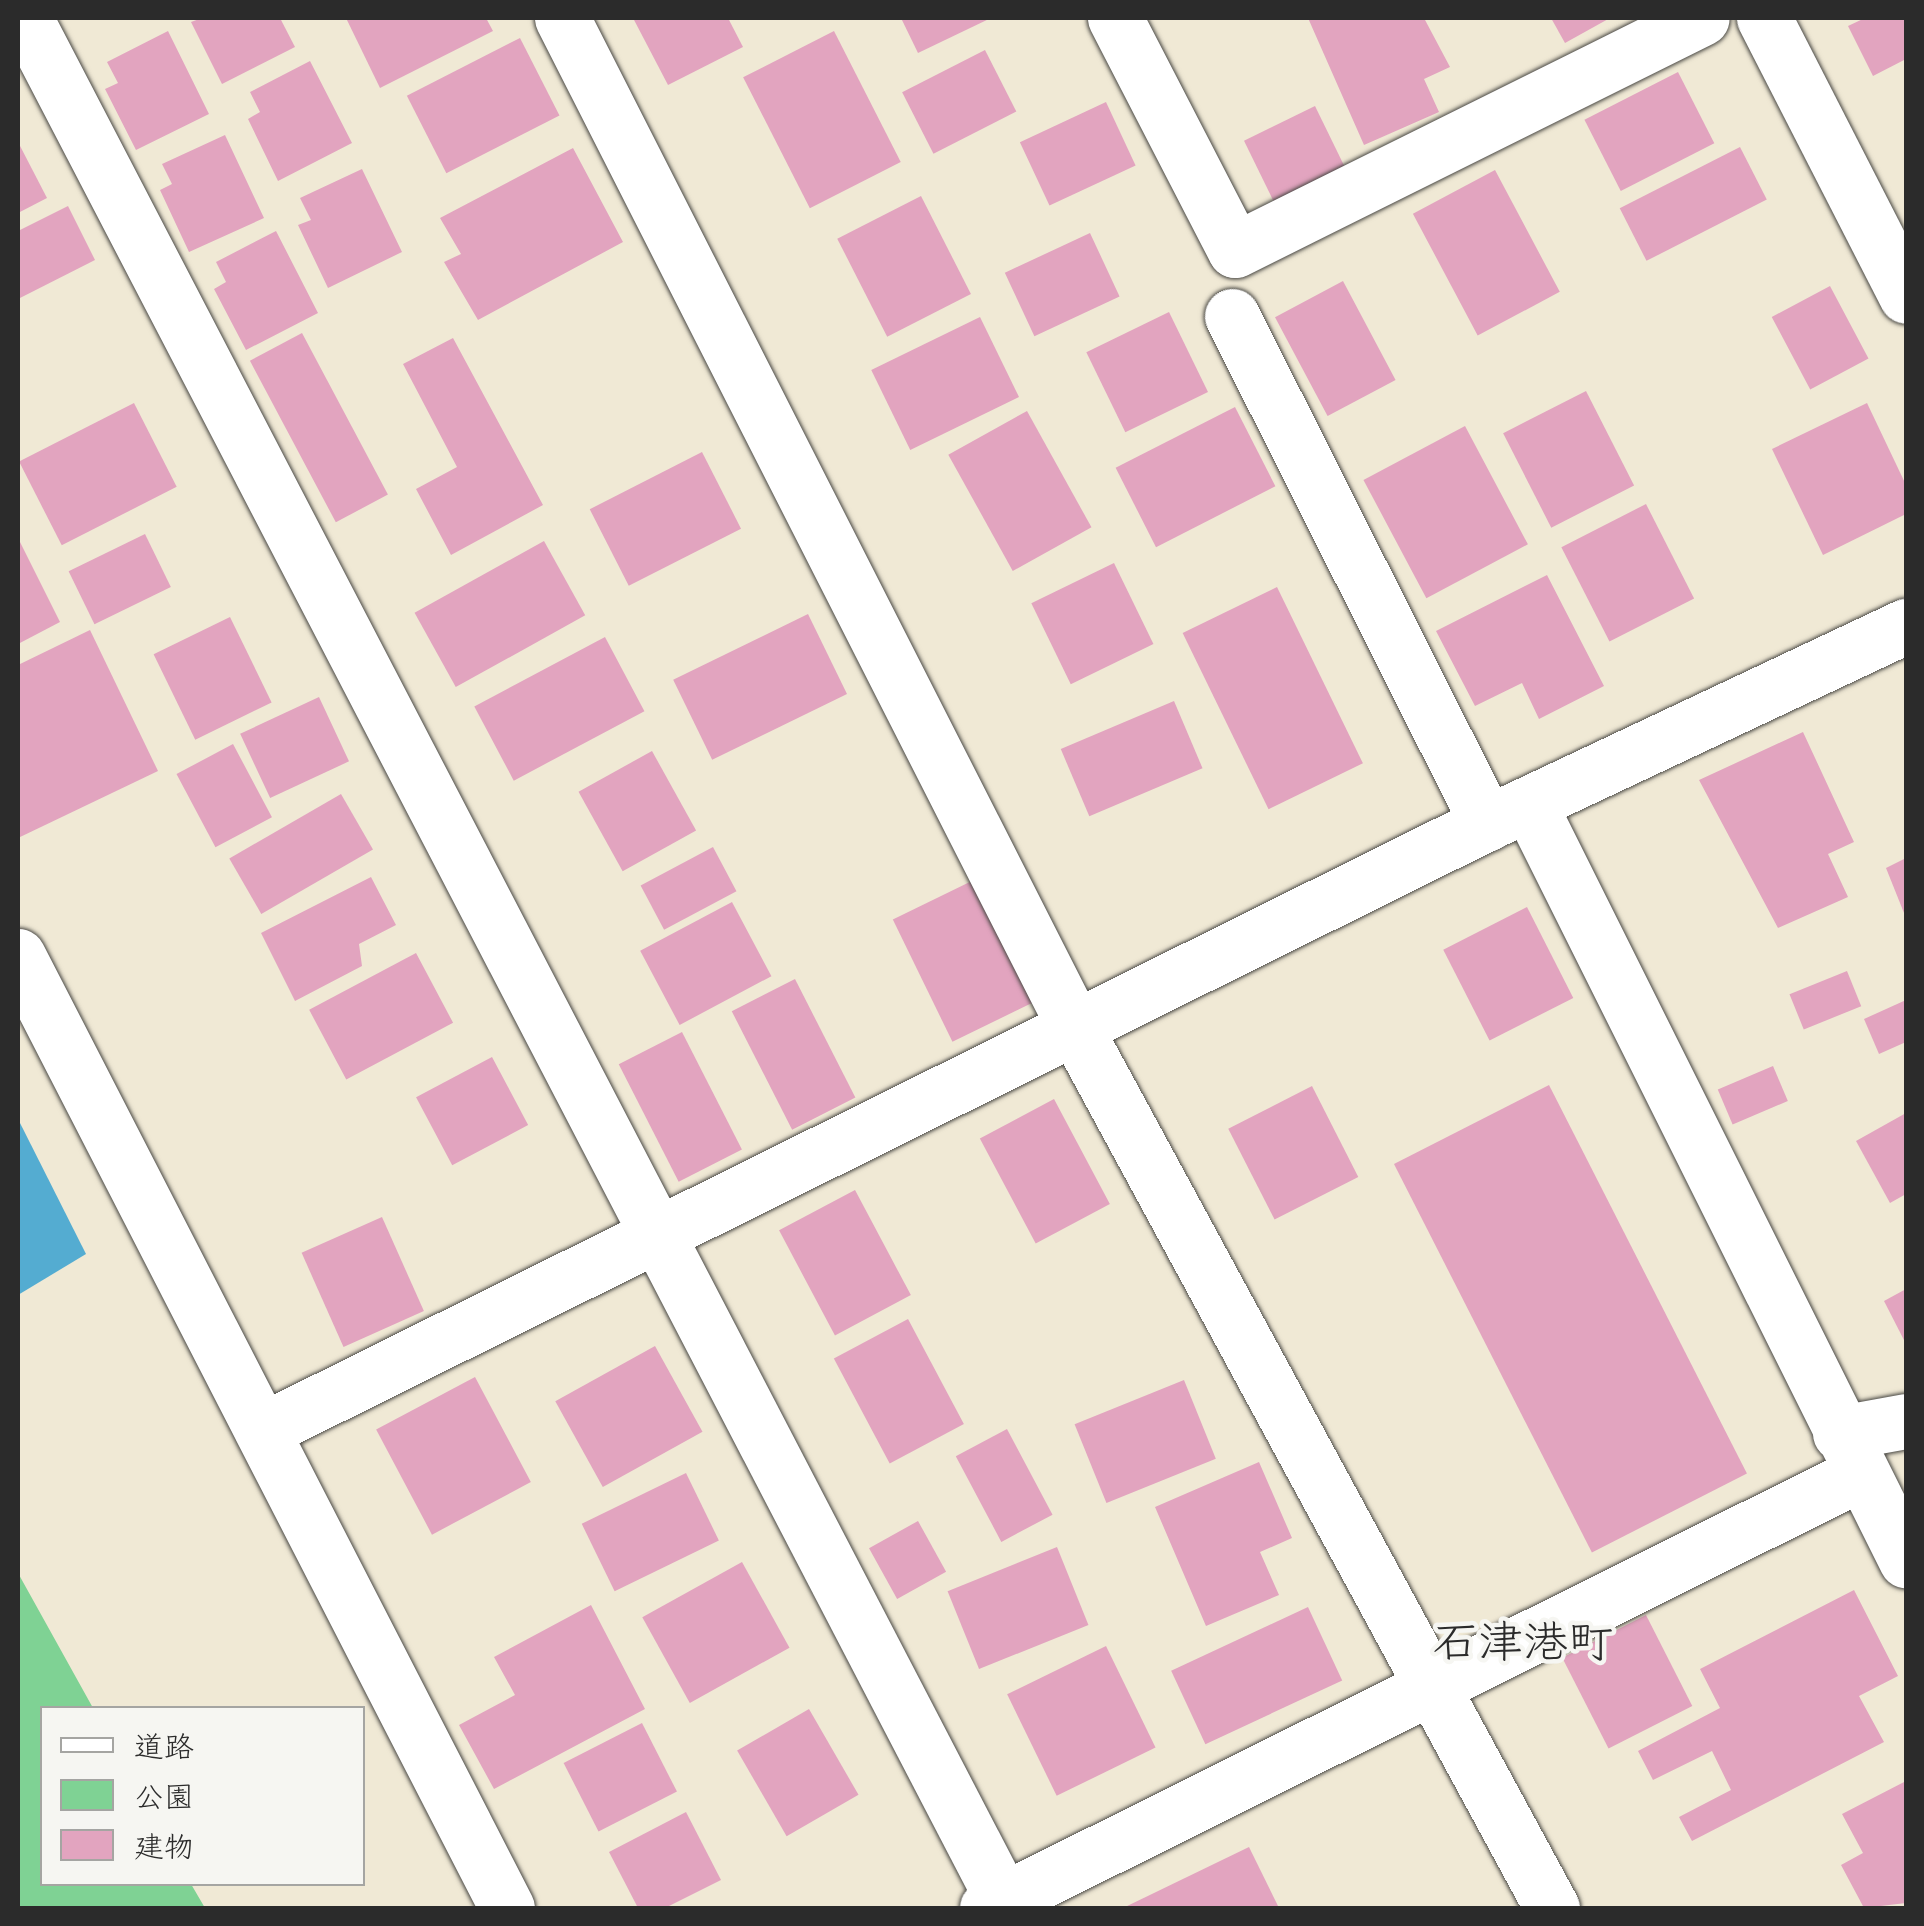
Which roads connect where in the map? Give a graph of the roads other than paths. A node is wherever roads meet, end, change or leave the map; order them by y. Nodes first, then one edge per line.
1 (25, 18) edge
2 (562, 18) edge
3 (1114, 18) edge
4 (1702, 18) edge
5 (1764, 18) edge
6 (1906, 296) edge
7 (1232, 316) dead end
8 (1906, 626) edge
9 (1509, 814) junction
10 (18, 956) edge
11 (1076, 1028) junction
12 (658, 1235) junction
13 (1906, 1421) edge
14 (263, 1430) junction
15 (1850, 1453) junction
16 (1906, 1560) edge
17 (1437, 1686) junction
18 (999, 1906) edge
19 (507, 1908) edge
20 (1552, 1908) edge

1 - 12 street
2 - 11 street
3 - 4 street
5 - 6 street
7 - 9 street
8 - 9 street
9 - 11 street
9 - 15 street
10 - 14 street
11 - 12 street
11 - 17 street
12 - 14 street
12 - 18 street
13 - 15 street
14 - 19 street
15 - 16 street
15 - 17 street
17 - 18 street
17 - 20 street

